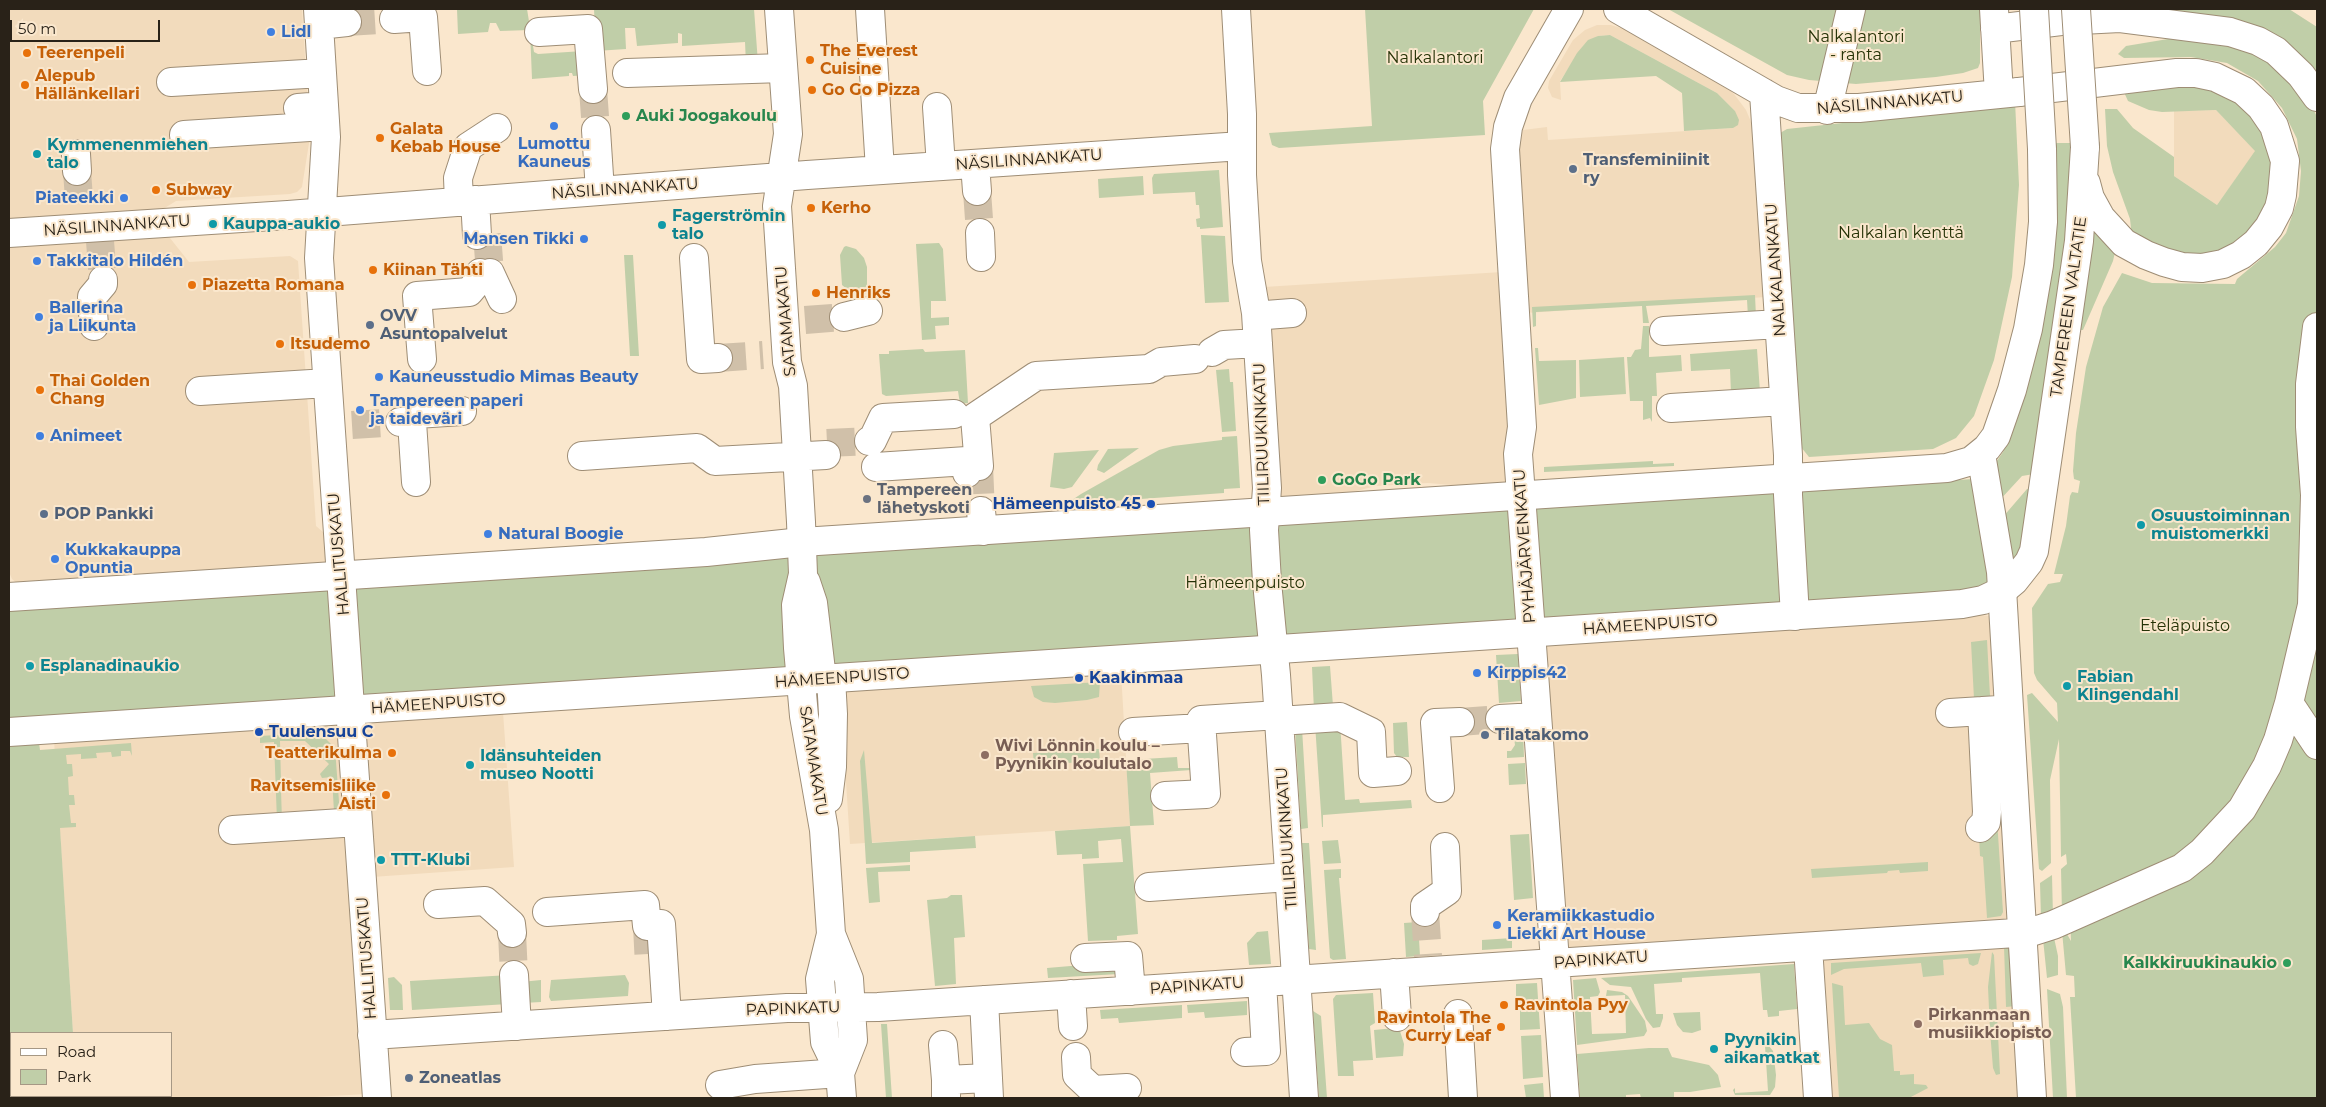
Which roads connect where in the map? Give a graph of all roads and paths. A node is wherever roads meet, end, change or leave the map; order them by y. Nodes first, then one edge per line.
1 (779, 9) edge
2 (870, 9) edge
3 (1236, 9) edge
4 (1569, 9) edge
5 (1618, 9) edge
6 (1851, 9) edge
7 (2034, 9) edge
8 (2076, 9) edge
9 (318, 17) edge
10 (394, 19) tunnel mouth
11 (1995, 19) edge
12 (347, 22) tunnel mouth
13 (539, 32) dead end
14 (783, 68) junction
15 (427, 71) dead end
16 (322, 73) junction
17 (628, 73) dead end
18 (171, 82) dead end
19 (592, 89) tunnel mouth
20 (1764, 93) junction
21 (2009, 93) junction
22 (2317, 97) edge
23 (937, 107) dead end
24 (1827, 110) junction
25 (316, 113) junction
26 (497, 128) dead end
27 (596, 130) tunnel mouth
28 (184, 135) dead end
29 (1242, 146) junction
30 (975, 164) junction
31 (941, 166) junction
32 (880, 170) junction
33 (781, 177) junction
34 (2084, 177) junction
35 (600, 191) junction
36 (977, 191) tunnel mouth
37 (473, 200) junction
38 (322, 212) junction
39 (9, 233) edge
40 (482, 235) tunnel mouth
41 (694, 258) dead end
42 (103, 280) tunnel mouth
43 (502, 299) dead end
44 (1256, 313) junction
45 (1292, 313) dead end
46 (1779, 324) junction
47 (94, 326) dead end
48 (2317, 327) edge
49 (1664, 331) dead end
50 (1258, 353) junction
51 (718, 358) tunnel mouth
52 (422, 359) dead end
53 (327, 383) junction
54 (200, 391) dead end
55 (1784, 401) junction
56 (1671, 408) dead end
57 (462, 410) dead end
58 (954, 414) dead end
59 (868, 441) dead end
60 (827, 449) tunnel mouth
61 (797, 451) junction
62 (1981, 454) junction
63 (582, 456) dead end
64 (876, 467) tunnel mouth
65 (1788, 479) junction
66 (416, 482) dead end
67 (1522, 496) junction
68 (1265, 513) junction
69 (802, 542) junction
70 (341, 576) junction
71 (2002, 591) junction
72 (9, 597) edge
73 (1795, 616) junction
74 (2311, 631) edge
75 (1531, 633) junction
76 (1273, 650) junction
77 (818, 679) junction
78 (2289, 703) junction
79 (351, 710) junction
80 (1995, 710) junction
81 (1537, 712) junction
82 (1950, 713) dead end
83 (1500, 715) tunnel mouth
84 (1279, 718) junction
85 (1460, 722) tunnel mouth
86 (1202, 728) junction
87 (9, 732) edge
88 (1133, 732) dead end
89 (2317, 745) edge
90 (1397, 772) dead end
91 (1440, 788) dead end
92 (1165, 796) dead end
93 (358, 822) junction
94 (1980, 828) dead end
95 (233, 830) dead end
96 (1444, 847) dead end
97 (1289, 877) junction
98 (1149, 886) dead end
99 (438, 904) dead end
100 (547, 912) dead end
101 (1425, 912) dead end
102 (512, 933) tunnel mouth
103 (2022, 933) junction
104 (831, 934) junction
105 (1808, 947) junction
106 (1086, 958) dead end
107 (1556, 963) junction
108 (649, 965) tunnel mouth
109 (1394, 973) junction
110 (514, 975) tunnel mouth
111 (1296, 980) junction
112 (1262, 982) junction
113 (1131, 991) junction
114 (1071, 994) junction
115 (984, 1000) junction
116 (851, 1007) junction
117 (822, 1008) junction
118 (1458, 1014) dead end
119 (660, 1017) junction
120 (1397, 1017) dead end
121 (517, 1026) junction
122 (1073, 1026) dead end
123 (372, 1035) junction
124 (943, 1045) dead end
125 (1245, 1052) dead end
126 (1076, 1057) dead end
127 (720, 1085) dead end
128 (841, 1086) edge
129 (989, 1088) edge
130 (1127, 1088) dead end
131 (946, 1089) edge
132 (377, 1098) edge
133 (1304, 1098) edge
134 (1463, 1098) edge
135 (1565, 1098) edge
136 (1818, 1098) edge
137 (2032, 1098) edge

1 - 14 street, SATAMAKATU
2 - 32 street
3 - 29 street, TIILIRUUKINKATU
4 - 67 street, PYHÄJÄRVENKATU
5 - 20 street
6 - 24 street
7 - 62 street, bridge
8 - 34 street, TAMPEREEN VALTATIE, bridge
9 - 12 street
9 - 16 street, HALLITUSKATU
10 - 15 street
11 - 21 street
11 - 22 street
13 - 19 street
14 - 17 street
14 - 33 street, SATAMAKATU
16 - 18 street
16 - 25 street, HALLITUSKATU
20 - 24 street, NÄSILINNANKATU
20 - 46 street, NALKALANKATU
21 - 24 street, NÄSILINNANKATU
21 - 34 street, NÄSILINNANKATU
23 - 31 street
25 - 28 street
25 - 38 street, HALLITUSKATU
26 - 37 street
27 - 35 street
29 - 30 street, NÄSILINNANKATU
29 - 44 street, TIILIRUUKINKATU
30 - 31 street, NÄSILINNANKATU
30 - 36 street
31 - 32 street, NÄSILINNANKATU
32 - 33 street, NÄSILINNANKATU
33 - 35 street, NÄSILINNANKATU
33 - 61 street, SATAMAKATU
34 - 71 street, TAMPEREEN VALTATIE
35 - 37 street, NÄSILINNANKATU
37 - 38 street, NÄSILINNANKATU
37 - 40 street
38 - 39 street, NÄSILINNANKATU
38 - 53 street, HALLITUSKATU
41 - 51 street
42 - 47 street
43 - 52 street
44 - 45 street
44 - 50 street, TIILIRUUKINKATU
46 - 49 street
46 - 55 street, NALKALANKATU
48 - 74 street, PAPINKATU
50 - 64 street
50 - 68 street, TIILIRUUKINKATU
53 - 54 street
53 - 70 street, HALLITUSKATU
55 - 56 street
55 - 65 street, NALKALANKATU
57 - 66 street
58 - 59 street
60 - 61 street
61 - 63 street
61 - 69 street, SATAMAKATU
62 - 65 street
62 - 71 street
65 - 67 street
65 - 73 street, NALKALANKATU
67 - 68 street
67 - 75 street, PYHÄJÄRVENKATU
68 - 69 street
68 - 76 street, TIILIRUUKINKATU
69 - 70 street
69 - 77 street, SATAMAKATU
70 - 72 street
70 - 79 street, HALLITUSKATU
71 - 73 street, HÄMEENPUISTO
71 - 80 street
73 - 75 street, HÄMEENPUISTO
74 - 78 street, PAPINKATU
75 - 76 street, HÄMEENPUISTO
75 - 81 street, PYHÄJÄRVENKATU
76 - 77 street, HÄMEENPUISTO
76 - 84 street, TIILIRUUKINKATU
77 - 79 street, HÄMEENPUISTO
77 - 104 street, SATAMAKATU
78 - 89 street
78 - 103 street, PAPINKATU
79 - 87 street, HÄMEENPUISTO
79 - 93 street, HALLITUSKATU
80 - 82 street
80 - 94 street
80 - 103 street
81 - 83 street
81 - 107 street, PYHÄJÄRVENKATU
84 - 86 street
84 - 90 street
84 - 97 street, TIILIRUUKINKATU
85 - 91 street
86 - 88 street
86 - 92 street
93 - 95 street
93 - 123 street, HALLITUSKATU
96 - 101 street
97 - 98 street
97 - 111 street, TIILIRUUKINKATU
99 - 102 street
100 - 119 street
103 - 105 street, PAPINKATU
103 - 137 street
104 - 116 street, SATAMAKATU
104 - 117 street, SATAMAKATU
105 - 107 street, PAPINKATU
105 - 136 street
106 - 113 street
107 - 109 street, PAPINKATU
107 - 135 street, PYHÄJÄRVENKATU
108 - 119 street
109 - 111 street, PAPINKATU
109 - 120 street
110 - 121 street
111 - 112 street, PAPINKATU
111 - 133 street, TIILIRUUKINKATU
112 - 113 street, PAPINKATU
112 - 125 street
113 - 114 street, PAPINKATU
114 - 115 street, PAPINKATU
114 - 122 street
115 - 116 street, PAPINKATU
115 - 129 street
116 - 117 street, PAPINKATU
116 - 128 street, SATAMAKATU
117 - 119 street, PAPINKATU
117 - 128 street, SATAMAKATU
118 - 134 street
119 - 121 street, PAPINKATU
121 - 123 street, PAPINKATU
123 - 132 street, HALLITUSKATU
124 - 131 street
126 - 130 street
127 - 128 street
129 - 131 street

